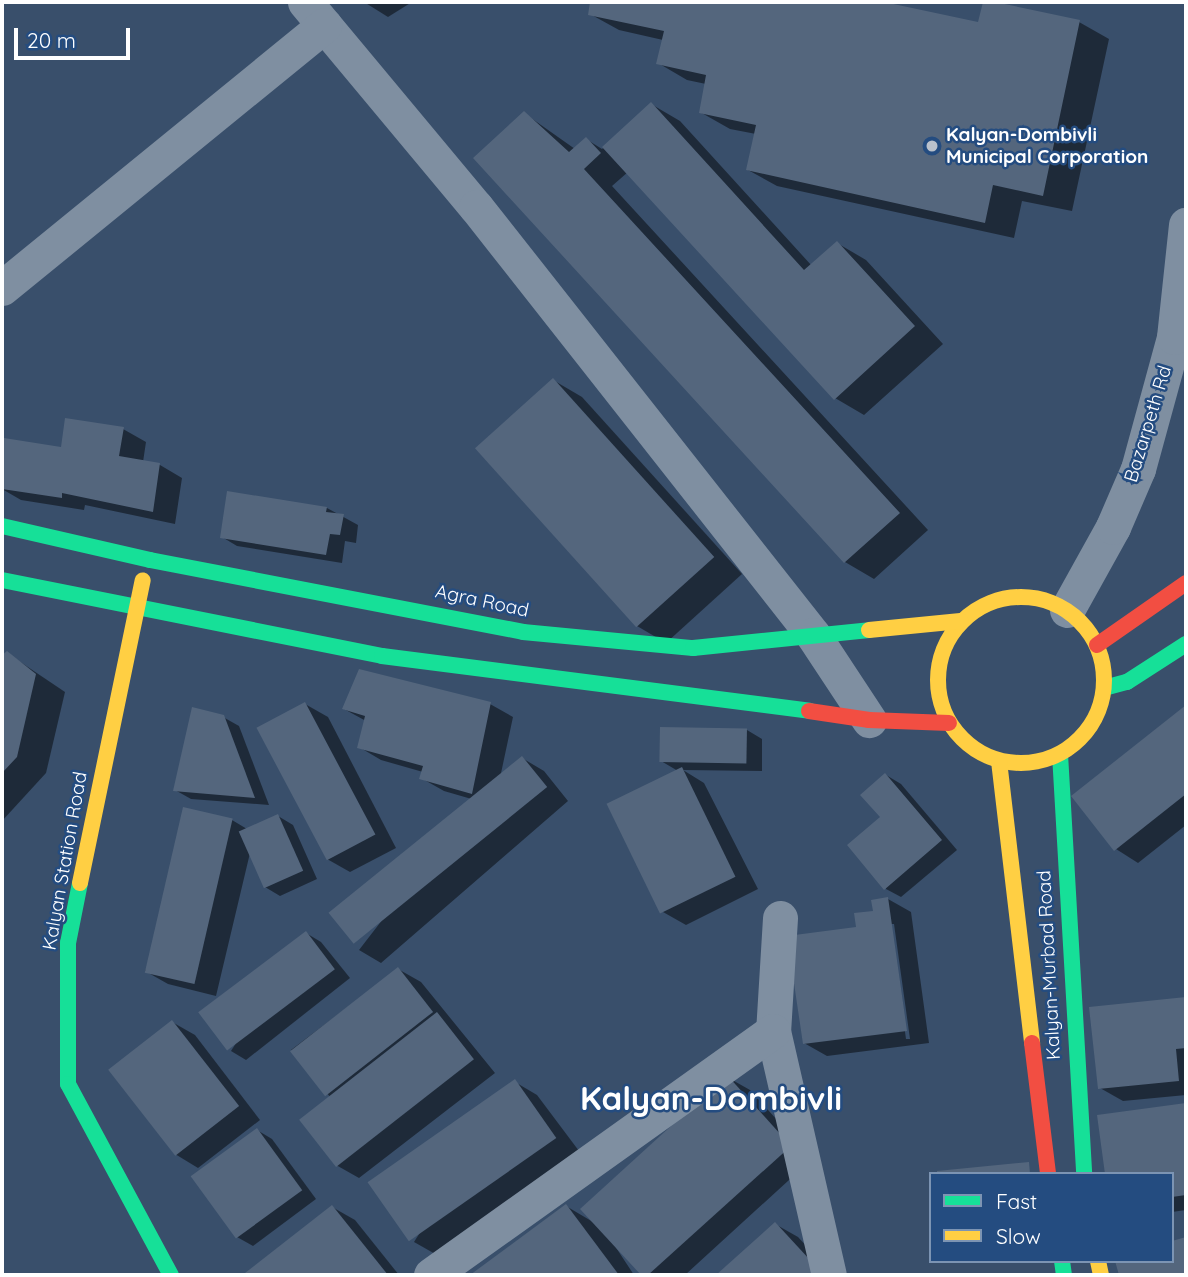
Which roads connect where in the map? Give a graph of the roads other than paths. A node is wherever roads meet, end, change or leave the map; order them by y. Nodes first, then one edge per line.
1 (314, 13) edge
2 (1186, 225) edge
3 (2, 288) edge
4 (2, 526) edge
5 (150, 560) junction
6 (2, 580) edge
7 (1186, 583) edge
8 (287, 584) junction
9 (135, 604) junction
10 (1067, 610) junction
11 (278, 621) junction
12 (961, 621) junction
13 (813, 635) junction
14 (1186, 644) edge
15 (1097, 645) junction
16 (693, 648) junction
17 (697, 682) junction
18 (1104, 688) junction
19 (869, 720) junction
20 (949, 723) junction
21 (1060, 754) junction
22 (999, 761) junction
23 (780, 918) dead end
24 (773, 1031) junction
25 (1048, 1172) edge
26 (1084, 1172) edge
27 (170, 1275) edge
28 (430, 1275) edge
29 (830, 1275) edge

1 - 3 street
1 - 13 street
2 - 10 street, Bazarpeth Rd
4 - 5 main road, Agra Road
5 - 8 main road, Agra Road
5 - 9 main road, Kalyan Station Road
6 - 9 main road
7 - 15 main road
8 - 11 main road
8 - 16 main road, Agra Road
9 - 11 main road
9 - 27 main road, Kalyan Station Road
10 - 12 main road
10 - 15 main road
11 - 17 main road
12 - 13 main road, Agra Road
12 - 20 main road
13 - 16 main road, Agra Road
13 - 19 street
14 - 18 main road
15 - 18 main road
16 - 17 main road
17 - 19 main road
18 - 21 main road
19 - 20 main road
20 - 22 main road
21 - 22 main road
21 - 26 main road, Kalyan-Murbad Road
22 - 25 main road, Kalyan-Murbad Road
23 - 24 street
24 - 28 street
24 - 29 street

